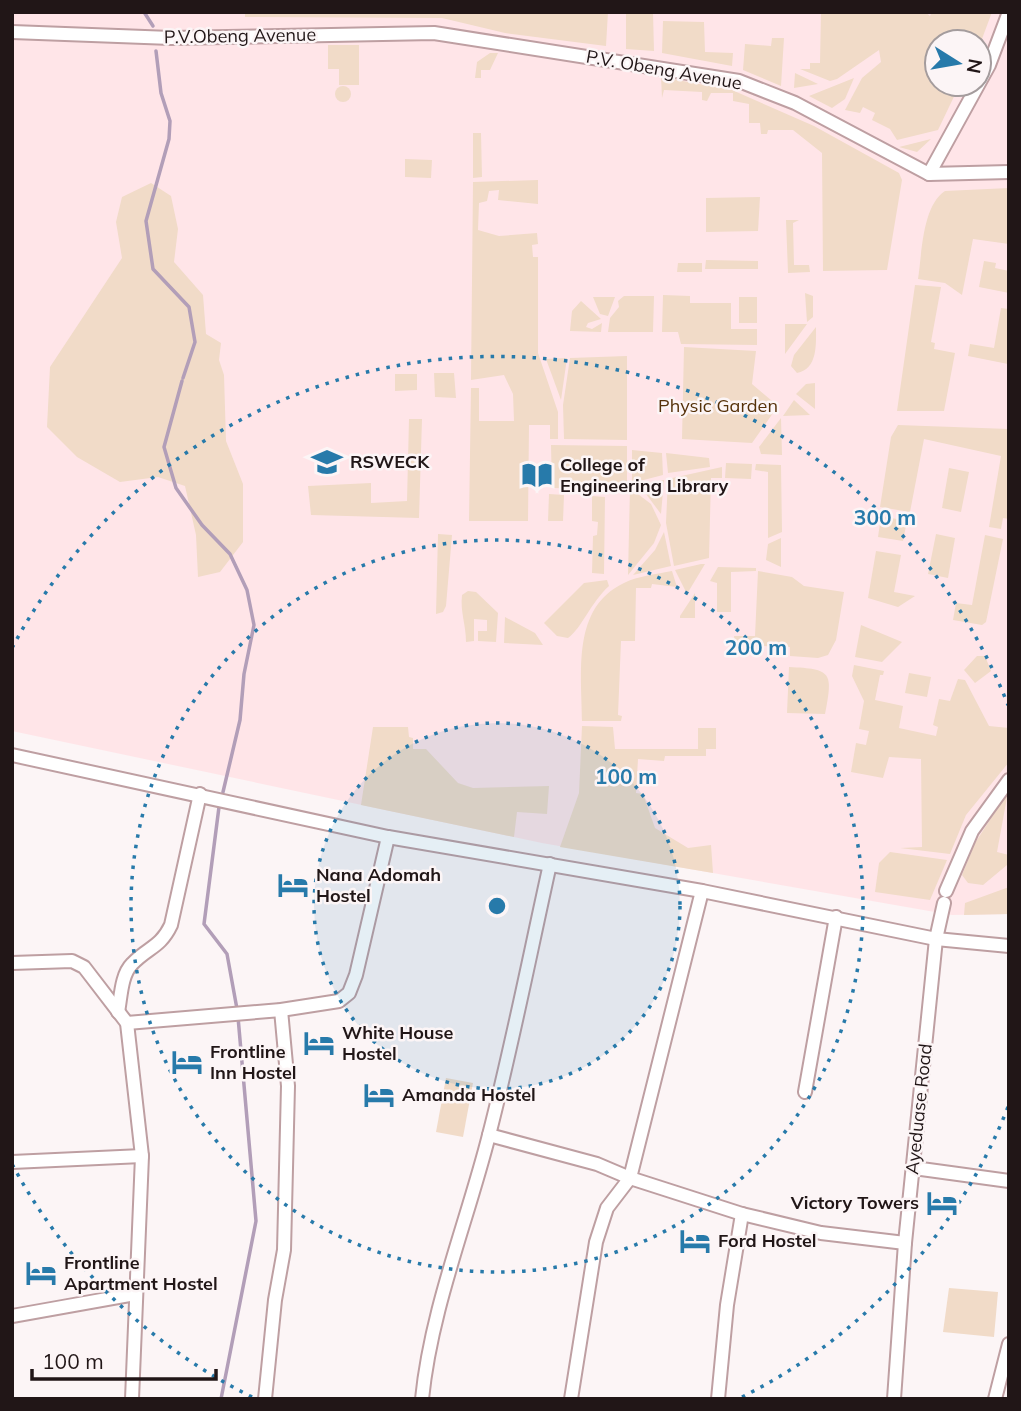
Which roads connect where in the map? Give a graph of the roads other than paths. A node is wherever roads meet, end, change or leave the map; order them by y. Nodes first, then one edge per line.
1 (1009, 12) edge
2 (12, 32) edge
3 (466, 40) joint
4 (1009, 172) edge
5 (929, 174) junction
6 (12, 755) edge
7 (1009, 780) edge
8 (200, 794) junction
9 (388, 837) junction
10 (550, 864) junction
11 (702, 891) junction
12 (836, 917) junction
13 (936, 939) junction
14 (1009, 946) edge
15 (12, 962) edge
16 (281, 1010) junction
17 (118, 1012) junction
18 (127, 1023) junction
19 (805, 1092) dead end
20 (489, 1135) junction
21 (142, 1156) junction
22 (12, 1162) edge
23 (914, 1168) junction
24 (630, 1178) junction
25 (1009, 1181) edge
26 (742, 1214) junction
27 (905, 1243) junction
28 (135, 1294) junction
29 (12, 1316) edge
30 (1009, 1344) edge
31 (897, 1398) edge
32 (132, 1399) edge
33 (265, 1399) edge
34 (422, 1399) edge
35 (571, 1399) edge
36 (718, 1399) edge
37 (995, 1399) edge

1 - 5 street
2 - 3 street, P.V.Obeng Avenue
3 - 5 street, P.V. Obeng Avenue
4 - 5 street, P.V. Obeng Avenue
6 - 8 street
7 - 13 street, Ayeduase Road
8 - 9 street
8 - 17 street
9 - 10 street
9 - 16 street
10 - 11 street
10 - 20 street
11 - 12 street
11 - 24 street
12 - 13 street
12 - 19 street
13 - 14 street
13 - 23 street, Ayeduase Road
15 - 17 street
16 - 18 street
16 - 33 street
17 - 18 street
18 - 21 street
20 - 24 street
20 - 34 street
21 - 22 street
21 - 28 street
23 - 25 street
23 - 27 street, Ayeduase Road
24 - 26 street
24 - 35 street
26 - 27 street
26 - 36 street
27 - 31 street, Ayeduase Road
28 - 29 street
28 - 32 street
30 - 37 street

